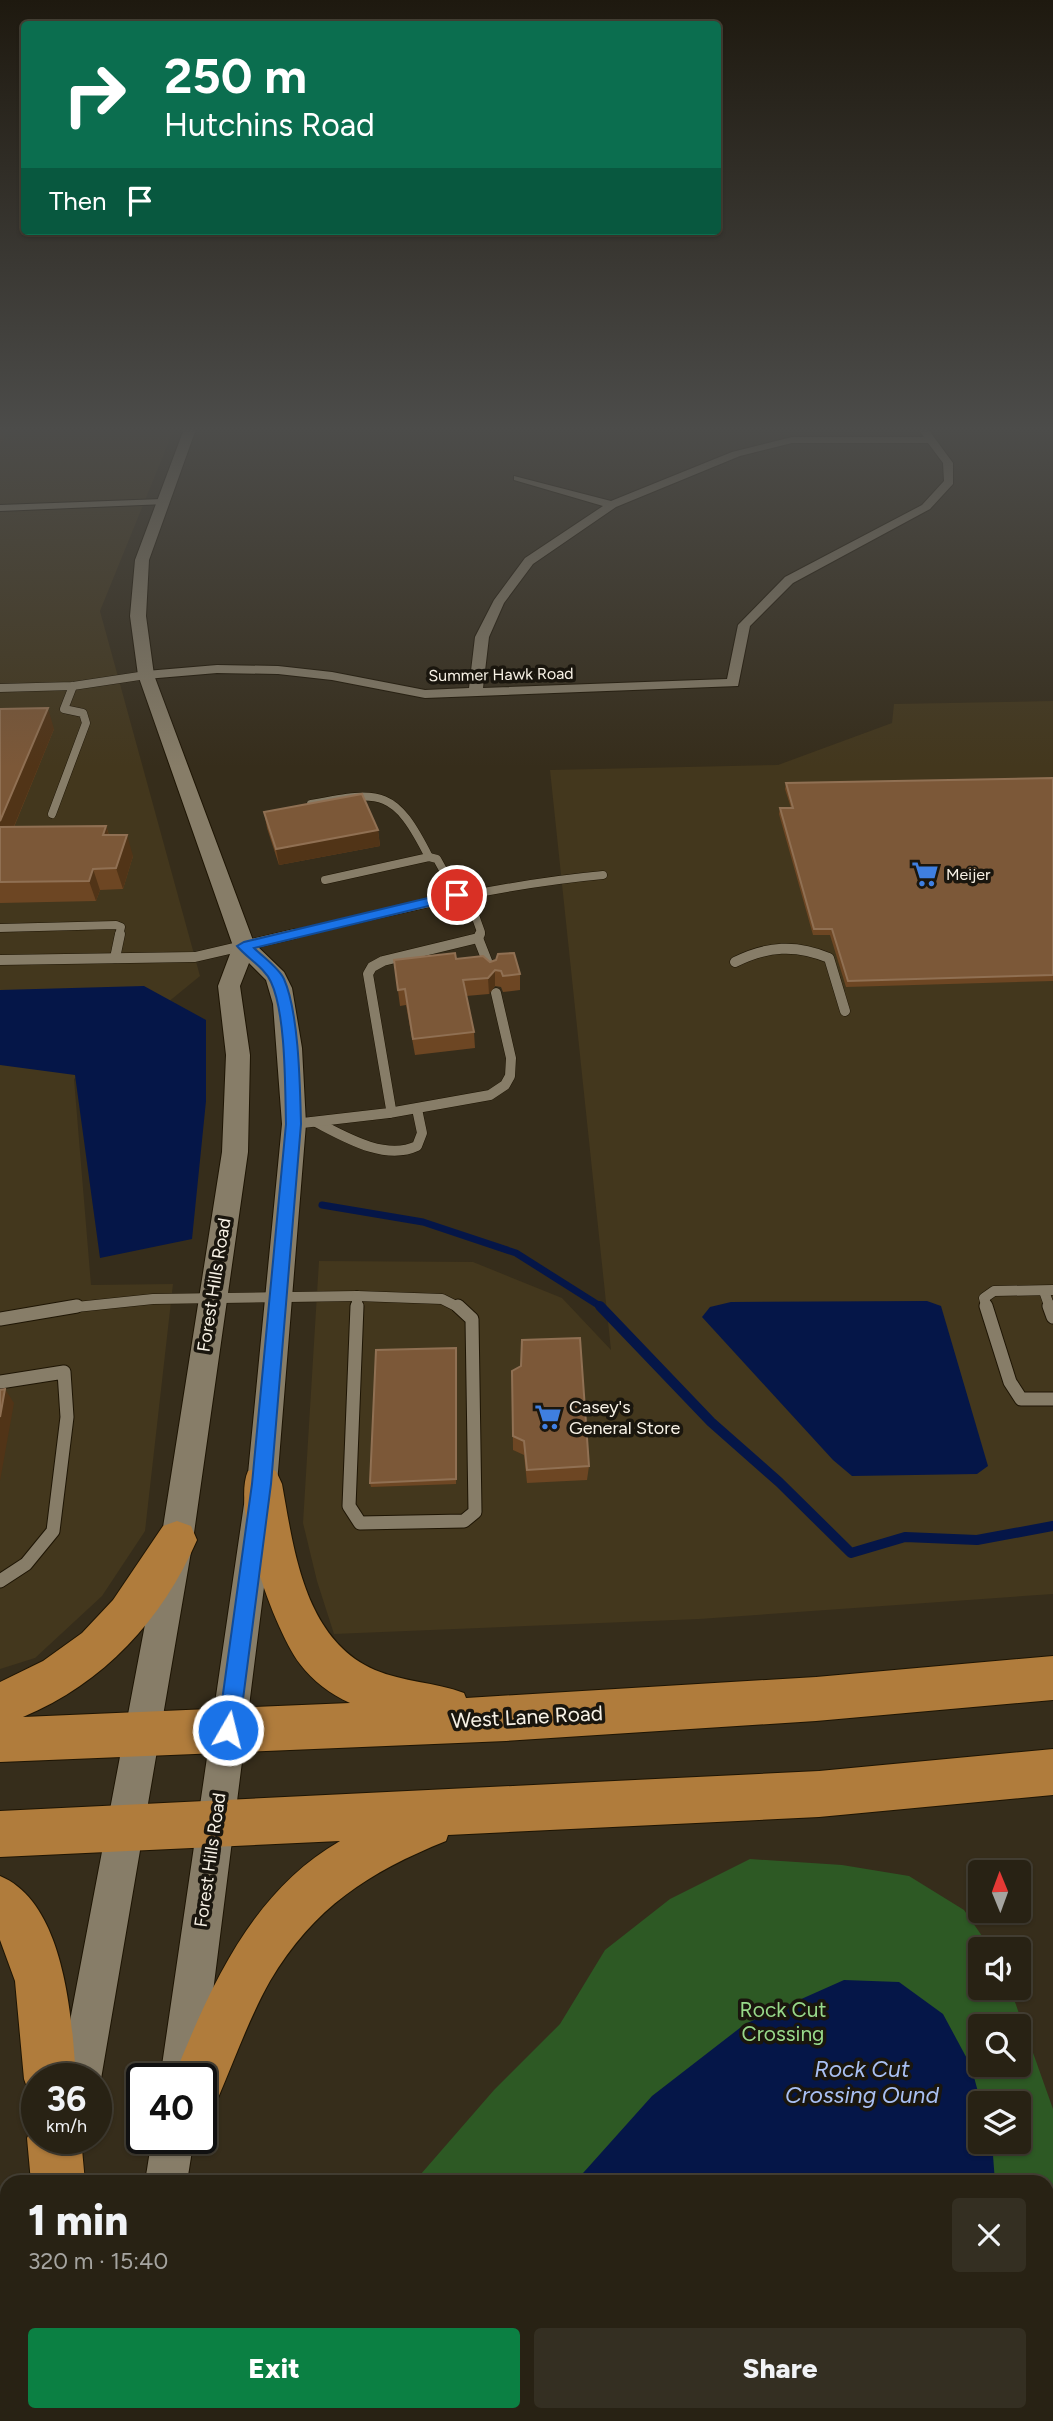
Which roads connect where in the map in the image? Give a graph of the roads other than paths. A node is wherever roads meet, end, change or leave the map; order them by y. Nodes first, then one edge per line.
1 (148, 542) edge
2 (558, 542) edge
3 (860, 542) edge
4 (146, 675) junction
5 (73, 686) junction
6 (0, 688) edge
7 (475, 694) junction
8 (51, 709) edge
9 (64, 709) junction
10 (302, 806) edge
11 (52, 814) dead end
12 (429, 857) junction
13 (603, 875) dead end
14 (325, 880) dead end
15 (462, 894) junction
16 (0, 928) edge
17 (478, 938) junction
18 (244, 946) junction
19 (115, 958) junction
20 (0, 960) edge
21 (735, 962) dead end
22 (491, 971) edge
23 (496, 993) dead end
24 (845, 1011) dead end
25 (417, 1109) junction
26 (389, 1113) junction
27 (305, 1123) junction
28 (1049, 1291) edge
29 (357, 1296) junction
30 (277, 1297) junction
31 (211, 1298) junction
32 (1053, 1317) edge
33 (0, 1319) edge
34 (0, 1382) edge
35 (1053, 1399) edge
36 (262, 1484) junction
37 (177, 1539) junction
38 (0, 1581) edge
39 (1053, 1678) edge
40 (0, 1704) edge
41 (506, 1719) junction
42 (228, 1730) junction
43 (142, 1734) junction
44 (0, 1740) edge
45 (1053, 1772) edge
46 (505, 1811) junction
47 (215, 1824) junction
48 (125, 1829) junction
49 (0, 1834) edge
50 (0, 1900) edge
51 (49, 2063) edge
52 (83, 2063) edge
53 (183, 2063) edge
54 (206, 2063) edge
55 (56, 2154) edge
56 (66, 2154) edge
57 (170, 2154) edge
58 (59, 2175) edge
59 (62, 2175) edge
60 (167, 2175) edge

1 - 4 street, Forest Hills Road
2 - 7 street
3 - 7 street, Summer Hawk Road
4 - 5 lane
4 - 7 street, Summer Hawk Road
4 - 18 street, Forest Hills Road
5 - 6 lane
5 - 9 lane
8 - 9 lane
9 - 11 lane
10 - 12 lane
12 - 14 lane
12 - 15 lane
13 - 15 lane
15 - 17 lane
15 - 18 lane
16 - 19 lane
17 - 22 lane
17 - 26 lane
18 - 19 lane
18 - 27 street, Forest Hills Road
18 - 31 street, Forest Hills Road
19 - 20 lane
21 - 24 lane
23 - 25 lane
25 - 26 lane
25 - 27 lane
26 - 27 lane
27 - 30 street, Forest Hills Road
28 - 32 lane
28 - 35 lane
29 - 29 lane
29 - 30 lane
30 - 31 lane
30 - 36 street, Forest Hills Road
31 - 33 lane
31 - 37 street, Forest Hills Road
34 - 38 lane
36 - 41 main road
36 - 42 street, Forest Hills Road
37 - 40 main road
37 - 43 street, Forest Hills Road
39 - 41 main road, West Lane Road
41 - 42 main road, West Lane Road
42 - 43 main road, West Lane Road
42 - 47 street, Forest Hills Road
43 - 44 main road, West Lane Road
43 - 48 street, Forest Hills Road
45 - 46 main road
46 - 47 main road
46 - 54 main road
47 - 48 main road
47 - 53 street, Forest Hills Road
48 - 49 main road
48 - 52 street, Forest Hills Road
50 - 51 main road
55 - 58 main road
56 - 59 street
57 - 60 street

